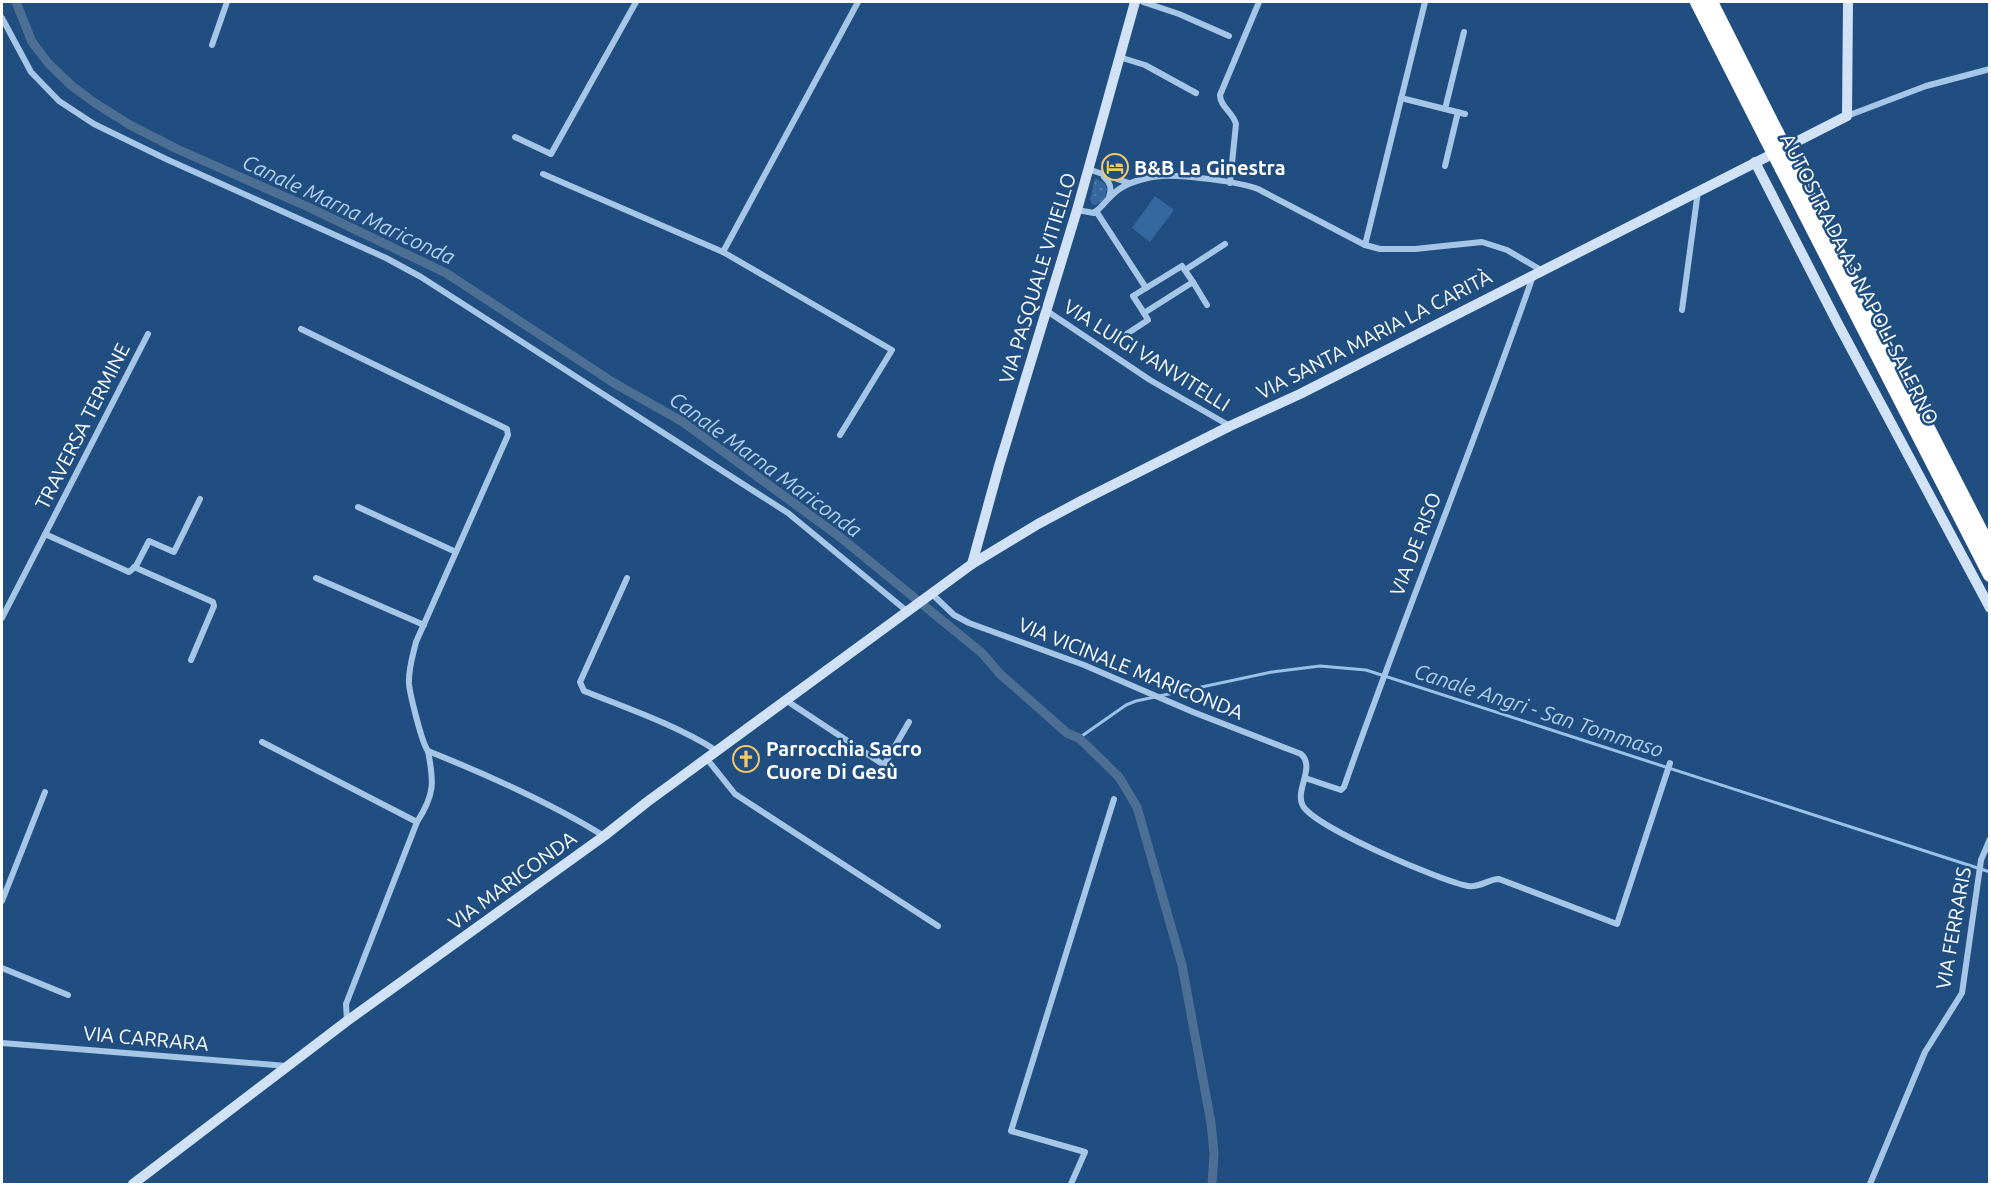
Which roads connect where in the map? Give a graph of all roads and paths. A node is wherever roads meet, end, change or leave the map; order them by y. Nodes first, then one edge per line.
1 (227, 2) edge
2 (636, 2) edge
3 (858, 2) edge
4 (1135, 2) edge
5 (1143, 2) edge
6 (1259, 2) edge
7 (1425, 2) edge
8 (1697, 2) edge
9 (1711, 2) edge
10 (1848, 2) edge
11 (2, 18) edge
12 (1464, 32) dead end
13 (1229, 36) dead end
14 (212, 45) dead end
15 (1119, 57) junction
16 (1989, 69) edge
17 (1196, 93) dead end
18 (1401, 98) junction
19 (1445, 109) junction
20 (1847, 116) junction
21 (1771, 136) junction
22 (515, 137) dead end
23 (1755, 162) junction
24 (1445, 165) dead end
25 (1787, 166) junction
26 (1088, 169) junction
27 (543, 174) dead end
28 (1102, 174) junction
29 (1129, 183) junction
30 (1230, 183) junction
31 (1699, 191) junction
32 (1109, 198) junction
33 (1077, 210) junction
34 (1096, 211) junction
35 (1225, 244) dead end
36 (1365, 245) junction
37 (723, 252) junction
38 (1185, 270) junction
39 (1537, 272) junction
40 (1192, 282) junction
41 (1146, 288) junction
42 (1207, 305) dead end
43 (1682, 310) dead end
44 (1047, 311) junction
45 (1144, 313) junction
46 (301, 329) dead end
47 (148, 334) dead end
48 (1116, 341) dead end
49 (1230, 426) junction
50 (840, 435) dead end
51 (200, 499) dead end
52 (358, 507) dead end
53 (45, 534) junction
54 (1989, 549) edge
55 (456, 552) junction
56 (972, 564) junction
57 (134, 567) junction
58 (1989, 575) edge
59 (316, 578) dead end
60 (627, 578) dead end
61 (929, 597) junction
62 (1989, 608) edge
63 (911, 610) junction
64 (2, 618) edge
65 (424, 625) junction
66 (191, 660) dead end
67 (787, 700) junction
68 (909, 722) dead end
69 (262, 742) dead end
70 (428, 751) junction
71 (717, 751) junction
72 (707, 759) junction
73 (1670, 763) dead end
74 (1305, 778) junction
75 (45, 792) dead end
76 (1114, 799) dead end
77 (417, 822) junction
78 (604, 836) junction
79 (1989, 839) edge
80 (2, 901) edge
81 (938, 926) dead end
82 (2, 968) edge
83 (68, 995) dead end
84 (346, 1021) junction
85 (2, 1043) edge
86 (287, 1066) junction
87 (133, 1185) edge
88 (1071, 1185) edge
89 (1870, 1185) edge

1 - 14 street
2 - 22 street
3 - 37 street
4 - 15 street, VIA PASQUALE VITIELLO
5 - 13 street
6 - 30 street
7 - 18 street
8 - 21 highway, AUTOSTRADA A3 NAPOLI-SALERNO
9 - 21 highway, AUTOSTRADA A3 NAPOLI-SALERNO
10 - 20 street
11 - 63 street
12 - 19 street
15 - 17 street
15 - 26 street, VIA PASQUALE VITIELLO
16 - 20 street
18 - 19 street
18 - 36 street
19 - 24 street
20 - 23 street, VIA SANTA MARIA LA CARITÀ
21 - 25 highway, AUTOSTRADA A3 NAPOLI-SALERNO, bridge
23 - 31 street, VIA SANTA MARIA LA CARITÀ
23 - 62 street
25 - 54 highway, AUTOSTRADA A3 NAPOLI-SALERNO
25 - 58 highway, AUTOSTRADA A3 NAPOLI-SALERNO
26 - 28 street
26 - 33 street, VIA PASQUALE VITIELLO
27 - 37 street
28 - 29 street
28 - 32 street
29 - 30 street
29 - 32 street
30 - 36 street
31 - 39 street, VIA SANTA MARIA LA CARITÀ
31 - 43 street
32 - 34 street
33 - 34 street
33 - 44 street, VIA PASQUALE VITIELLO
34 - 41 street
35 - 38 street
36 - 39 street
37 - 50 street
38 - 40 street
38 - 41 street
39 - 49 street, VIA SANTA MARIA LA CARITÀ
39 - 74 street, VIA DE RISO
40 - 42 street
40 - 45 street
41 - 45 street
44 - 49 street, VIA LUIGI VANVITELLI
44 - 56 street, VIA PASQUALE VITIELLO
45 - 48 street
46 - 55 street
47 - 53 street, TRAVERSA TERMINE
49 - 56 street, VIA SANTA MARIA LA CARITÀ
51 - 57 street
52 - 55 street
53 - 57 street, TRAVERSA TERMINE
53 - 64 street, TRAVERSA TERMINE
55 - 65 street
56 - 61 street, VIA SANTA MARIA LA CARITÀ
57 - 66 street, TRAVERSA TERMINE
59 - 65 street
60 - 71 street
61 - 63 street, VIA SANTA MARIA LA CARITÀ
61 - 74 street, VIA VICINALE MARICONDA
63 - 67 street, VIA MARICONDA
65 - 70 street
67 - 68 street
67 - 71 street, VIA MARICONDA
69 - 77 street
70 - 77 street
70 - 78 street
71 - 72 street, VIA MARICONDA
72 - 78 street, VIA MARICONDA
72 - 81 street
73 - 74 street
75 - 80 street
76 - 88 street
77 - 84 street
78 - 84 street, VIA MARICONDA
79 - 89 street, VIA FERRARIS
82 - 83 street
84 - 86 street, VIA MARICONDA
85 - 86 street, VIA CARRARA
86 - 87 street, VIA MARICONDA

